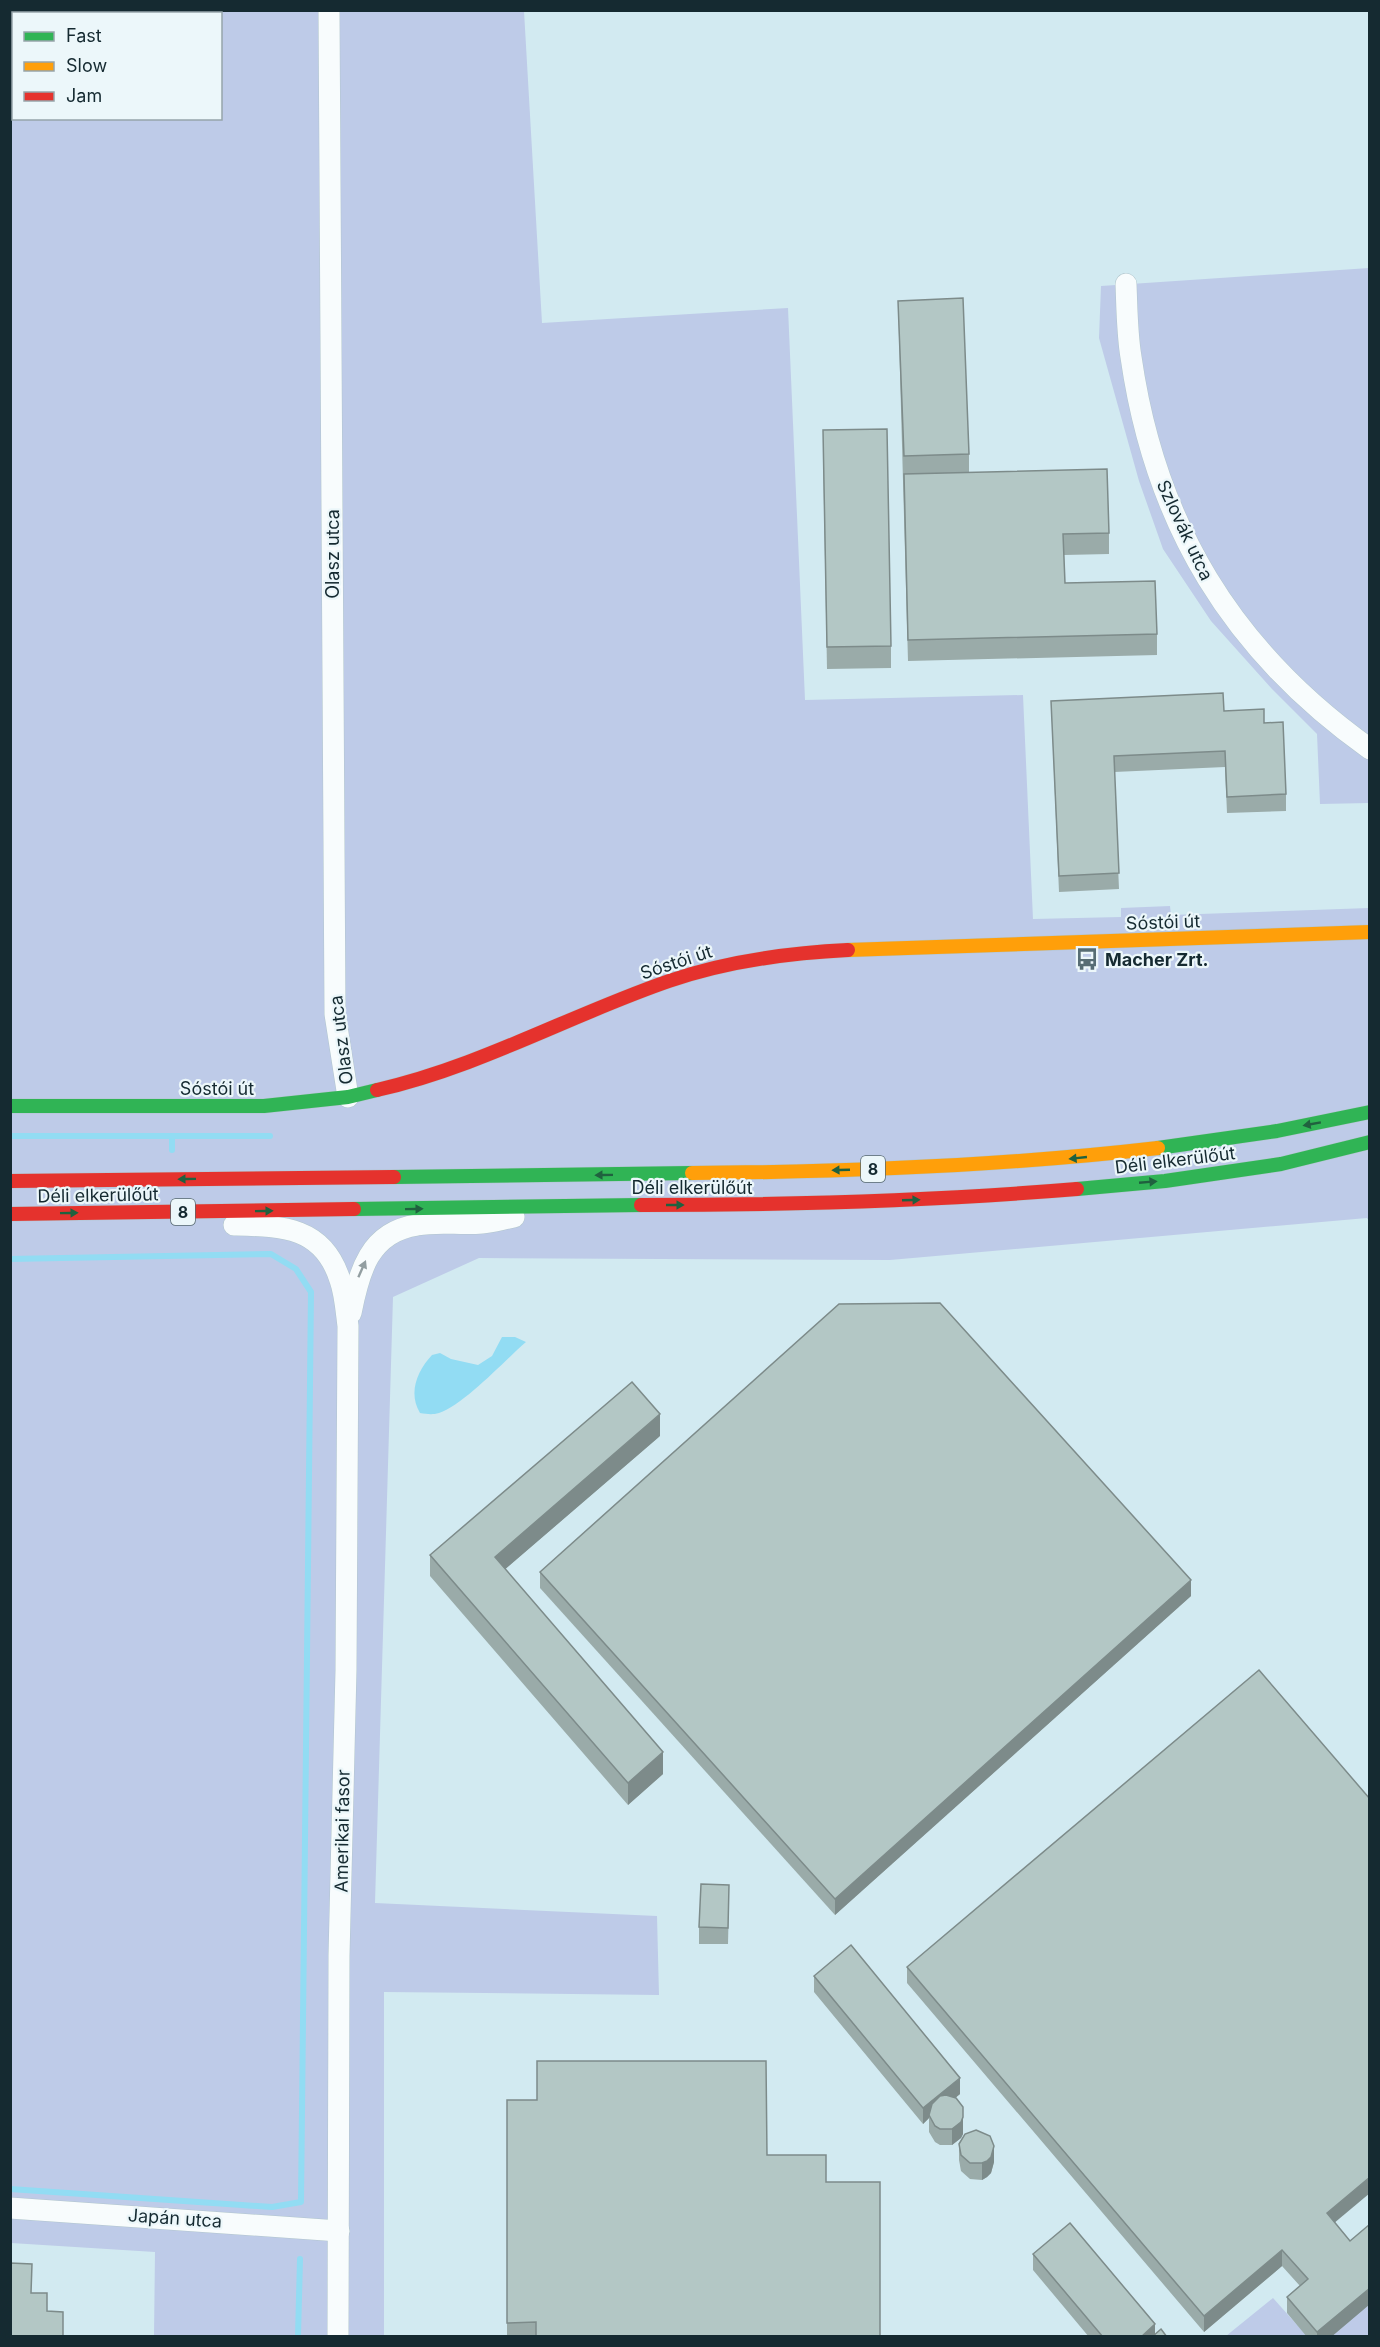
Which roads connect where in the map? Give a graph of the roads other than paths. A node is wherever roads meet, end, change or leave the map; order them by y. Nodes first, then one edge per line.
1 (329, 10) edge
2 (1126, 284) dead end
3 (1370, 749) edge
4 (1370, 932) edge
5 (348, 1097) junction
6 (10, 1106) edge
7 (1370, 1112) edge
8 (1370, 1142) edge
9 (10, 1181) edge
10 (574, 1205) junction
11 (135, 1212) junction
12 (10, 1214) edge
13 (348, 1326) junction
14 (10, 2208) edge
15 (339, 2230) junction
16 (338, 2337) edge

1 - 5 street, Olasz utca
2 - 3 street, Szlovák utca
4 - 5 main road, Sóstói út
5 - 6 main road, Sóstói út
7 -> 9 main road, Déli elkerülőút / 8
10 -> 8 main road, Déli elkerülőút / 8
11 -> 10 main road, Déli elkerülőút / 8
13 -> 10 street
12 -> 11 main road, Déli elkerülőút / 8
11 - 13 street
13 - 15 street, Amerikai fasor
14 - 15 street, Japán utca
15 - 16 street, Amerikai fasor

